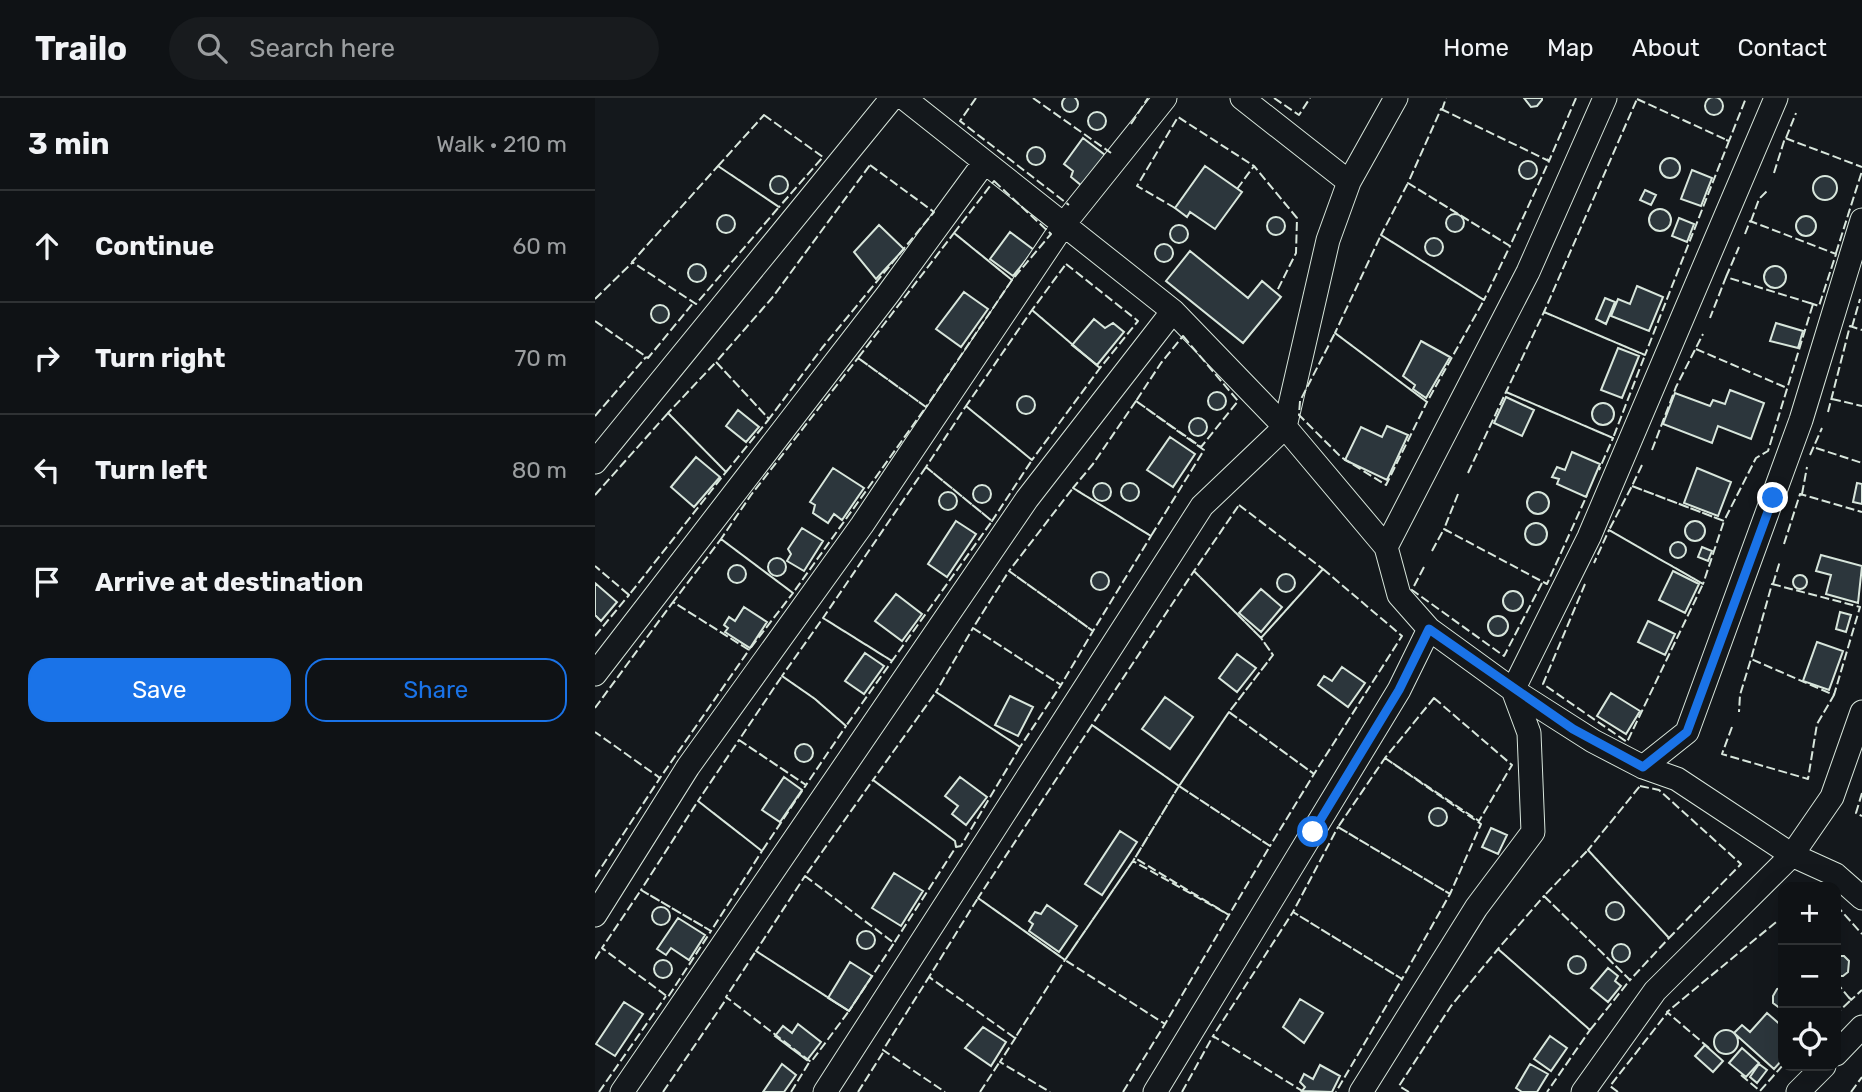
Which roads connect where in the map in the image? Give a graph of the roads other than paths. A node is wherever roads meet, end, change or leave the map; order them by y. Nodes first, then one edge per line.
1 (892, 98) edge
2 (904, 98) edge
3 (1165, 98) edge
4 (1242, 98) edge
5 (1396, 98) edge
6 (1605, 98) edge
7 (1776, 98) edge
8 (985, 163) junction
9 (1349, 182) junction
10 (1862, 220) edge
11 (1064, 224) junction
12 (1173, 311) junction
13 (1285, 427) junction
14 (595, 462) edge
15 (1386, 547) junction
16 (1429, 629) junction
17 (595, 674) edge
18 (1513, 690) junction
19 (1862, 712) edge
20 (1643, 767) junction
21 (1793, 855) junction
22 (1862, 898) edge
23 (595, 915) edge
24 (1862, 1027) edge
25 (1841, 1049) edge
26 (1819, 1071) edge
27 (622, 1092) edge
28 (824, 1092) edge
29 (1155, 1092) edge
30 (1361, 1092) edge
31 (1583, 1092) edge
32 (1798, 1092) edge

1 - 14 street
2 - 8 street
3 - 11 street
4 - 9 street
5 - 9 street
6 - 15 street
7 - 18 street
8 - 11 street
8 - 17 street
9 - 13 street
10 - 20 street
11 - 12 street
11 - 23 street
12 - 13 street
12 - 27 street
13 - 15 street
13 - 28 street
15 - 16 street
16 - 18 street
16 - 29 street
18 - 20 street
18 - 30 street
19 - 21 street
20 - 21 street
21 - 22 street
21 - 31 street
24 - 25 street
26 - 32 street

